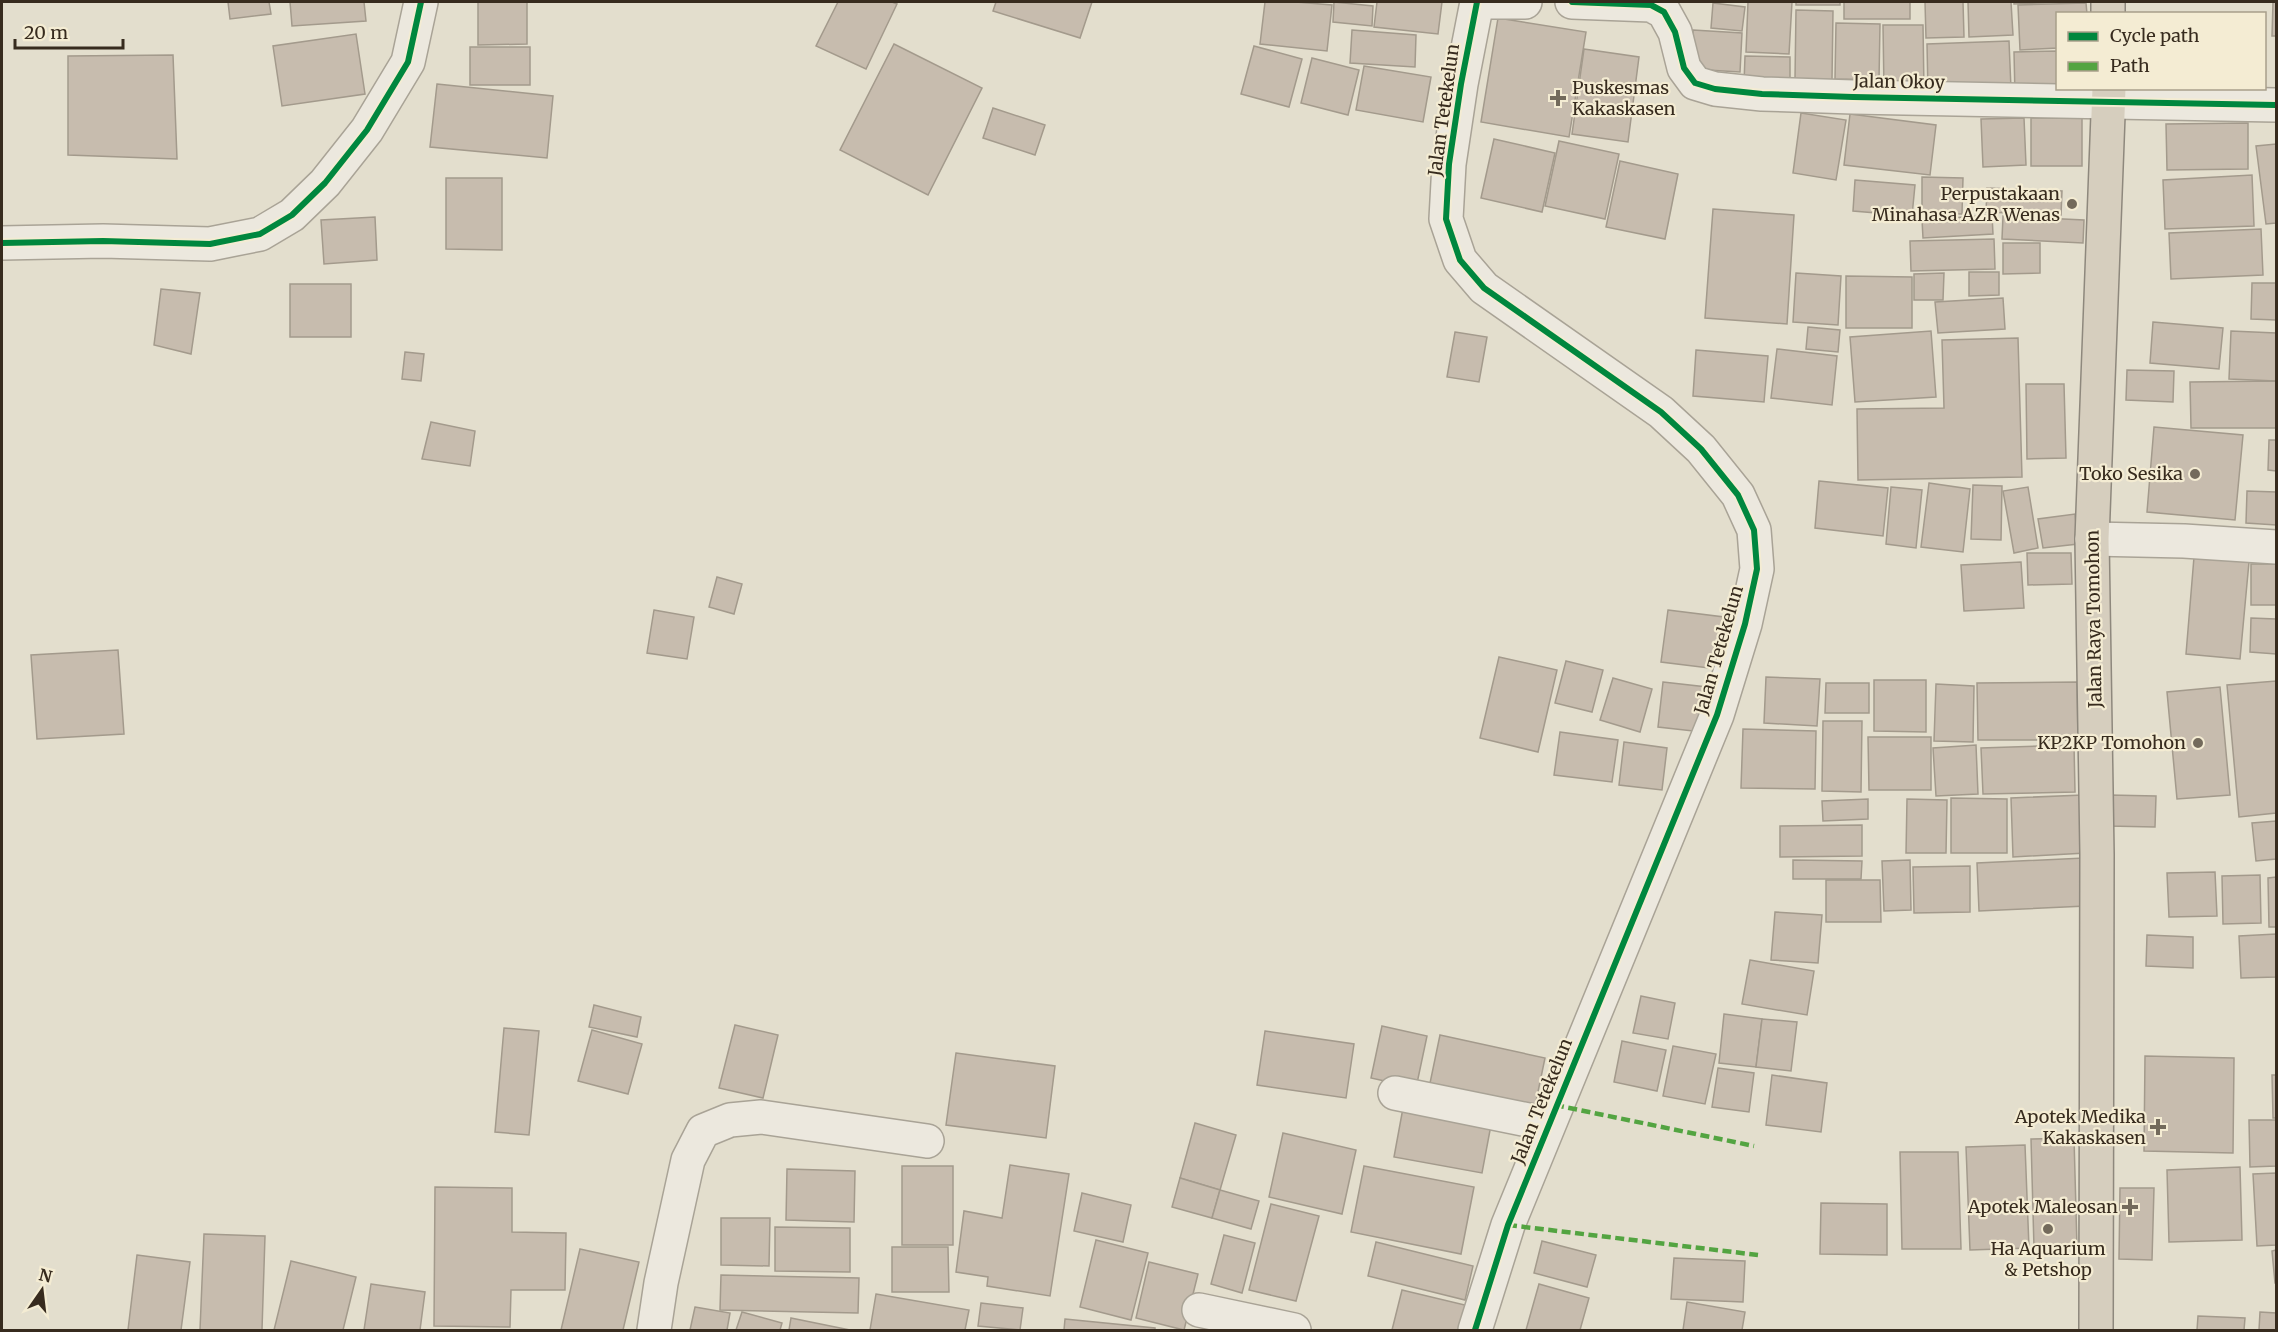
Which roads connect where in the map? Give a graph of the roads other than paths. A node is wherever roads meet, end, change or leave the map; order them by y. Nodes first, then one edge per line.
1 (421, 2) edge
2 (1477, 2) edge
3 (1525, 2) edge
4 (1572, 2) edge
5 (2109, 94) edge
6 (2277, 105) edge
7 (2, 243) edge
8 (2092, 539) junction
9 (2277, 547) edge
10 (1395, 1093) dead end
11 (1548, 1124) junction
12 (927, 1141) dead end
13 (1199, 1310) dead end
14 (654, 1330) edge
15 (1294, 1330) edge
16 (1475, 1330) edge
17 (2096, 1330) edge

1 - 7 street
2 - 3 street
2 - 11 street, Jalan Tetekelun
4 - 5 street, Jalan Okoy
5 - 6 street, Jalan Okoy
5 - 8 highway, Jalan Raya Tomohon
8 - 9 street
8 - 17 highway, Jalan Raya Tomohon
10 - 11 street
11 - 16 street, Jalan Tetekelun
12 - 14 street
13 - 15 street

